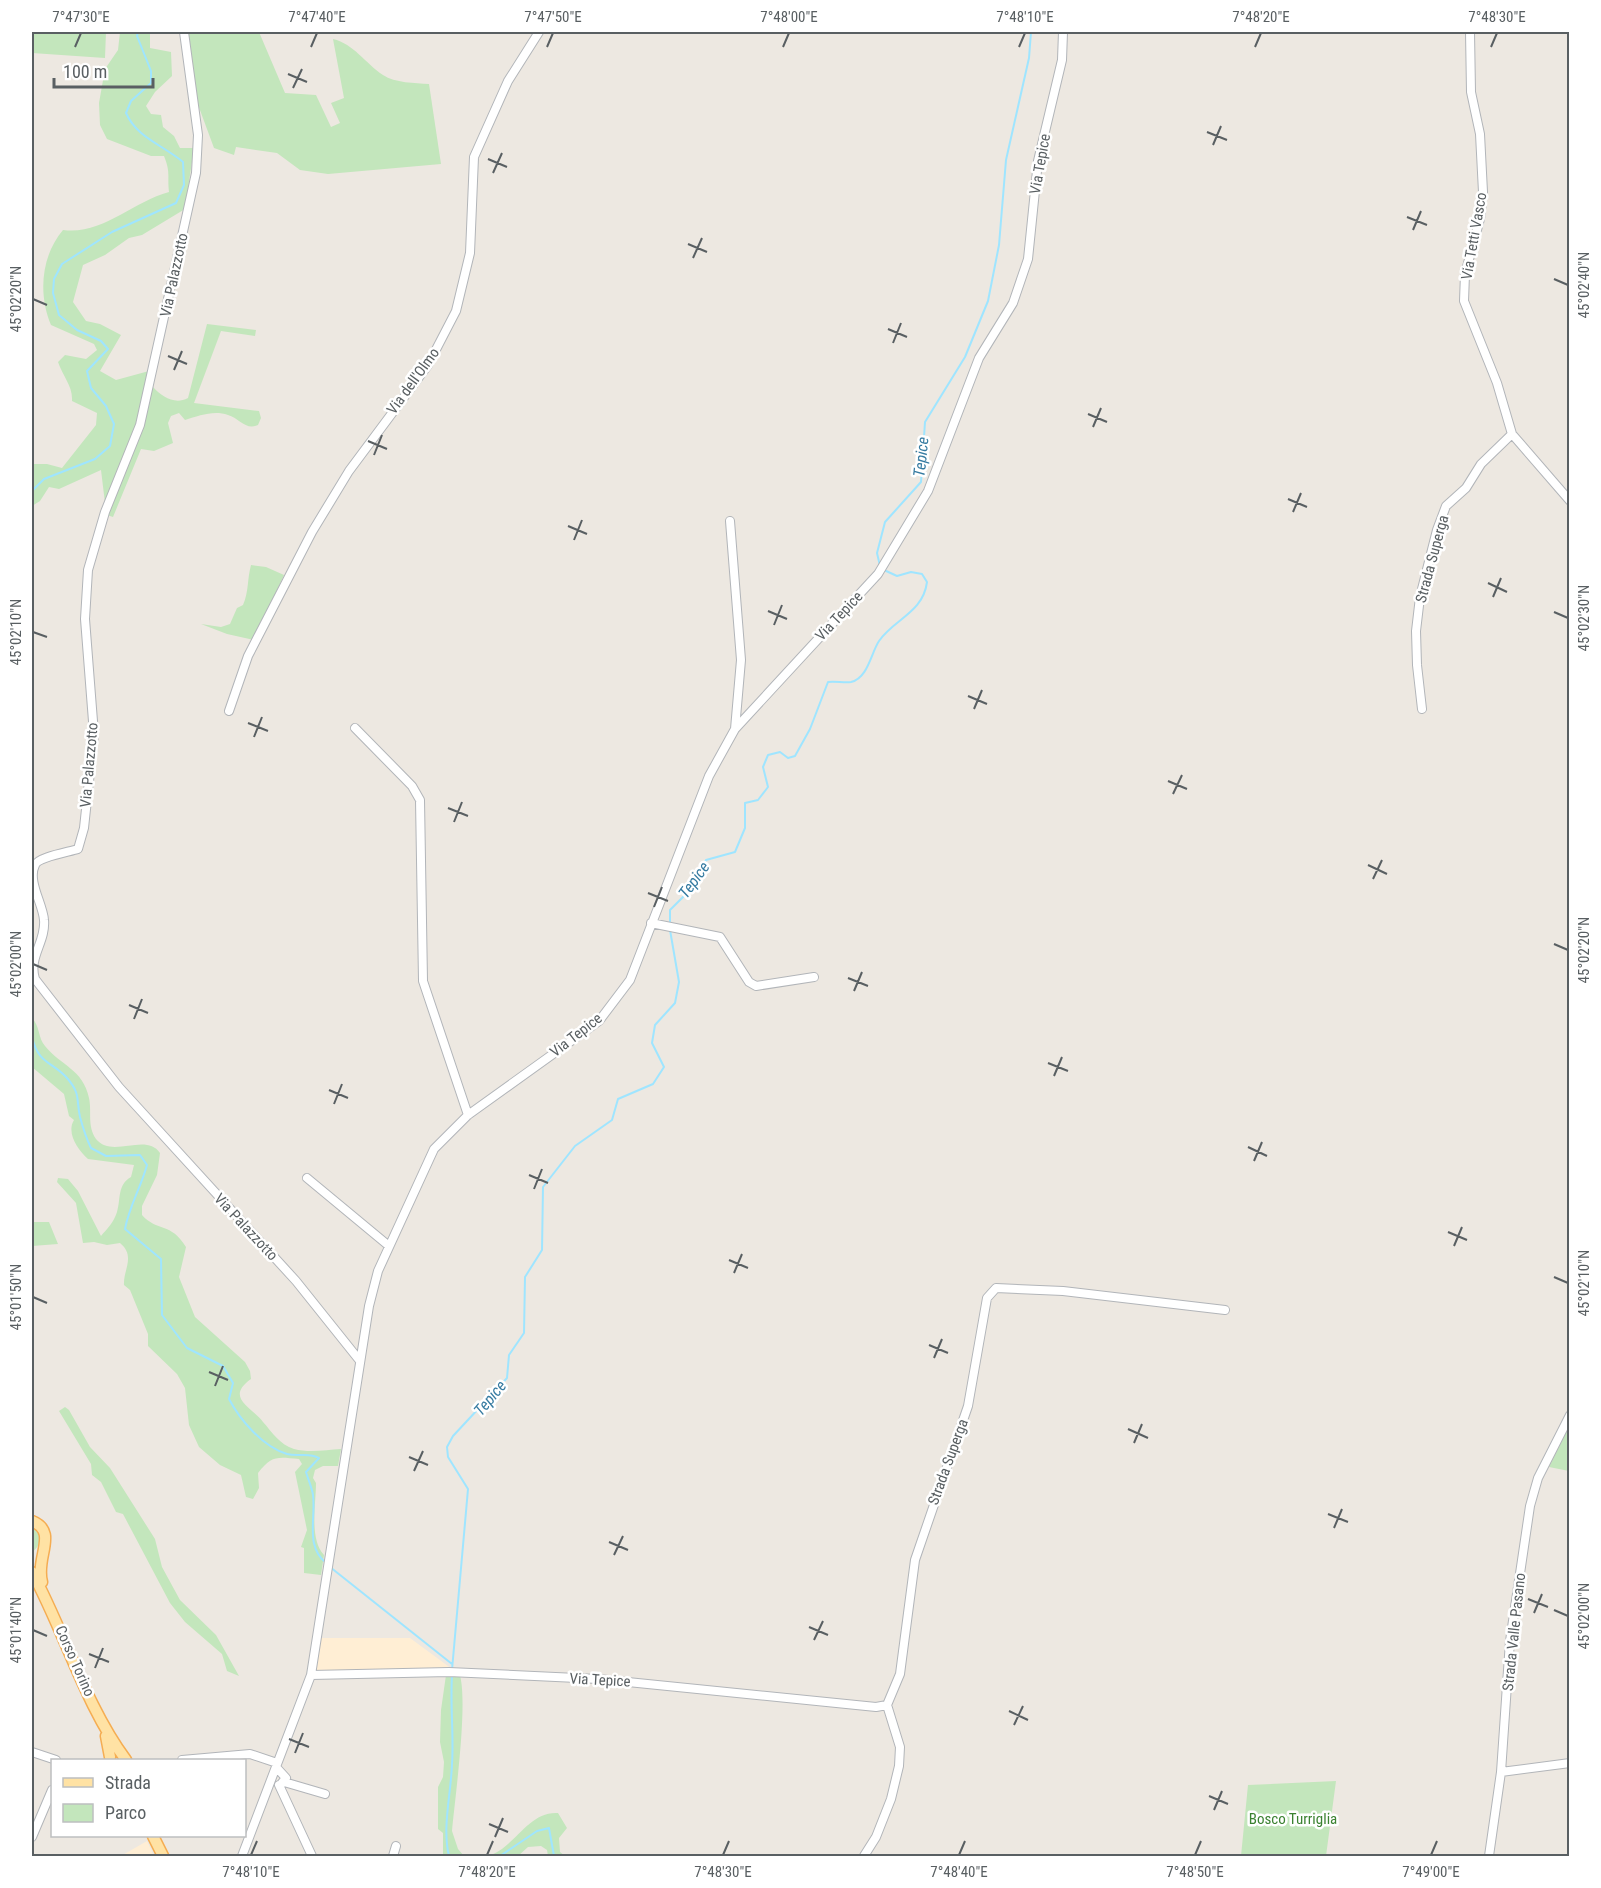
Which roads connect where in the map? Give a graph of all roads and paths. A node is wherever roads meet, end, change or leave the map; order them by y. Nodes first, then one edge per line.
1 (184, 32) edge
2 (539, 32) edge
3 (1063, 32) edge
4 (1470, 32) edge
5 (1512, 434) junction
6 (1569, 501) edge
7 (730, 521) dead end
8 (1422, 709) dead end
9 (229, 711) dead end
10 (355, 728) dead end
11 (735, 729) junction
12 (651, 923) junction
13 (814, 977) dead end
14 (468, 1115) junction
15 (307, 1178) dead end
16 (389, 1246) junction
17 (1225, 1310) dead end
18 (360, 1360) junction
19 (1569, 1415) edge
20 (32, 1521) edge
21 (42, 1552) junction
22 (32, 1559) edge
23 (32, 1572) edge
24 (45, 1597) junction
25 (311, 1675) junction
26 (887, 1705) junction
27 (32, 1752) edge
28 (116, 1758) edge
29 (51, 1759) edge
30 (201, 1759) edge
31 (1569, 1763) edge
32 (277, 1765) junction
33 (1501, 1772) junction
34 (269, 1784) junction
35 (282, 1784) junction
36 (51, 1792) edge
37 (325, 1794) dead end
38 (32, 1837) edge
39 (153, 1837) edge
40 (396, 1846) dead end
41 (162, 1857) edge
42 (242, 1857) edge
43 (312, 1857) edge
44 (393, 1857) edge
45 (864, 1857) edge
46 (1489, 1857) edge

1 - 18 street, Via Palazzotto
2 - 9 street, Via dell'Olmo
3 - 11 street, Via Tepice
4 - 5 street, Via Tetti Vasco
5 - 6 street
5 - 8 street, Strada Superga
7 - 11 street
10 - 14 street
11 - 12 street, Via Tepice
12 - 13 street
12 - 14 street, Via Tepice
14 - 16 street, Via Tepice
15 - 16 street
16 - 18 street, Via Tepice
17 - 26 street, Strada Superga
18 - 25 street, Via Tepice
19 - 33 street, Strada Valle Pasano
20 - 21 main road
21 - 22 main road
21 - 24 main road
23 - 24 main road
24 - 28 main road, Corso Torino
25 - 26 street, Via Tepice
25 - 32 street, Via Tepice
26 - 45 street
27 - 29 street
30 - 32 street
31 - 33 street
32 - 34 street, Via Tepice
32 - 35 street
33 - 46 street, Strada Valle Pasano
34 - 35 street
34 - 42 street, Via Tepice
35 - 37 street
35 - 43 street
36 - 38 street
39 - 41 main road
40 - 44 street

